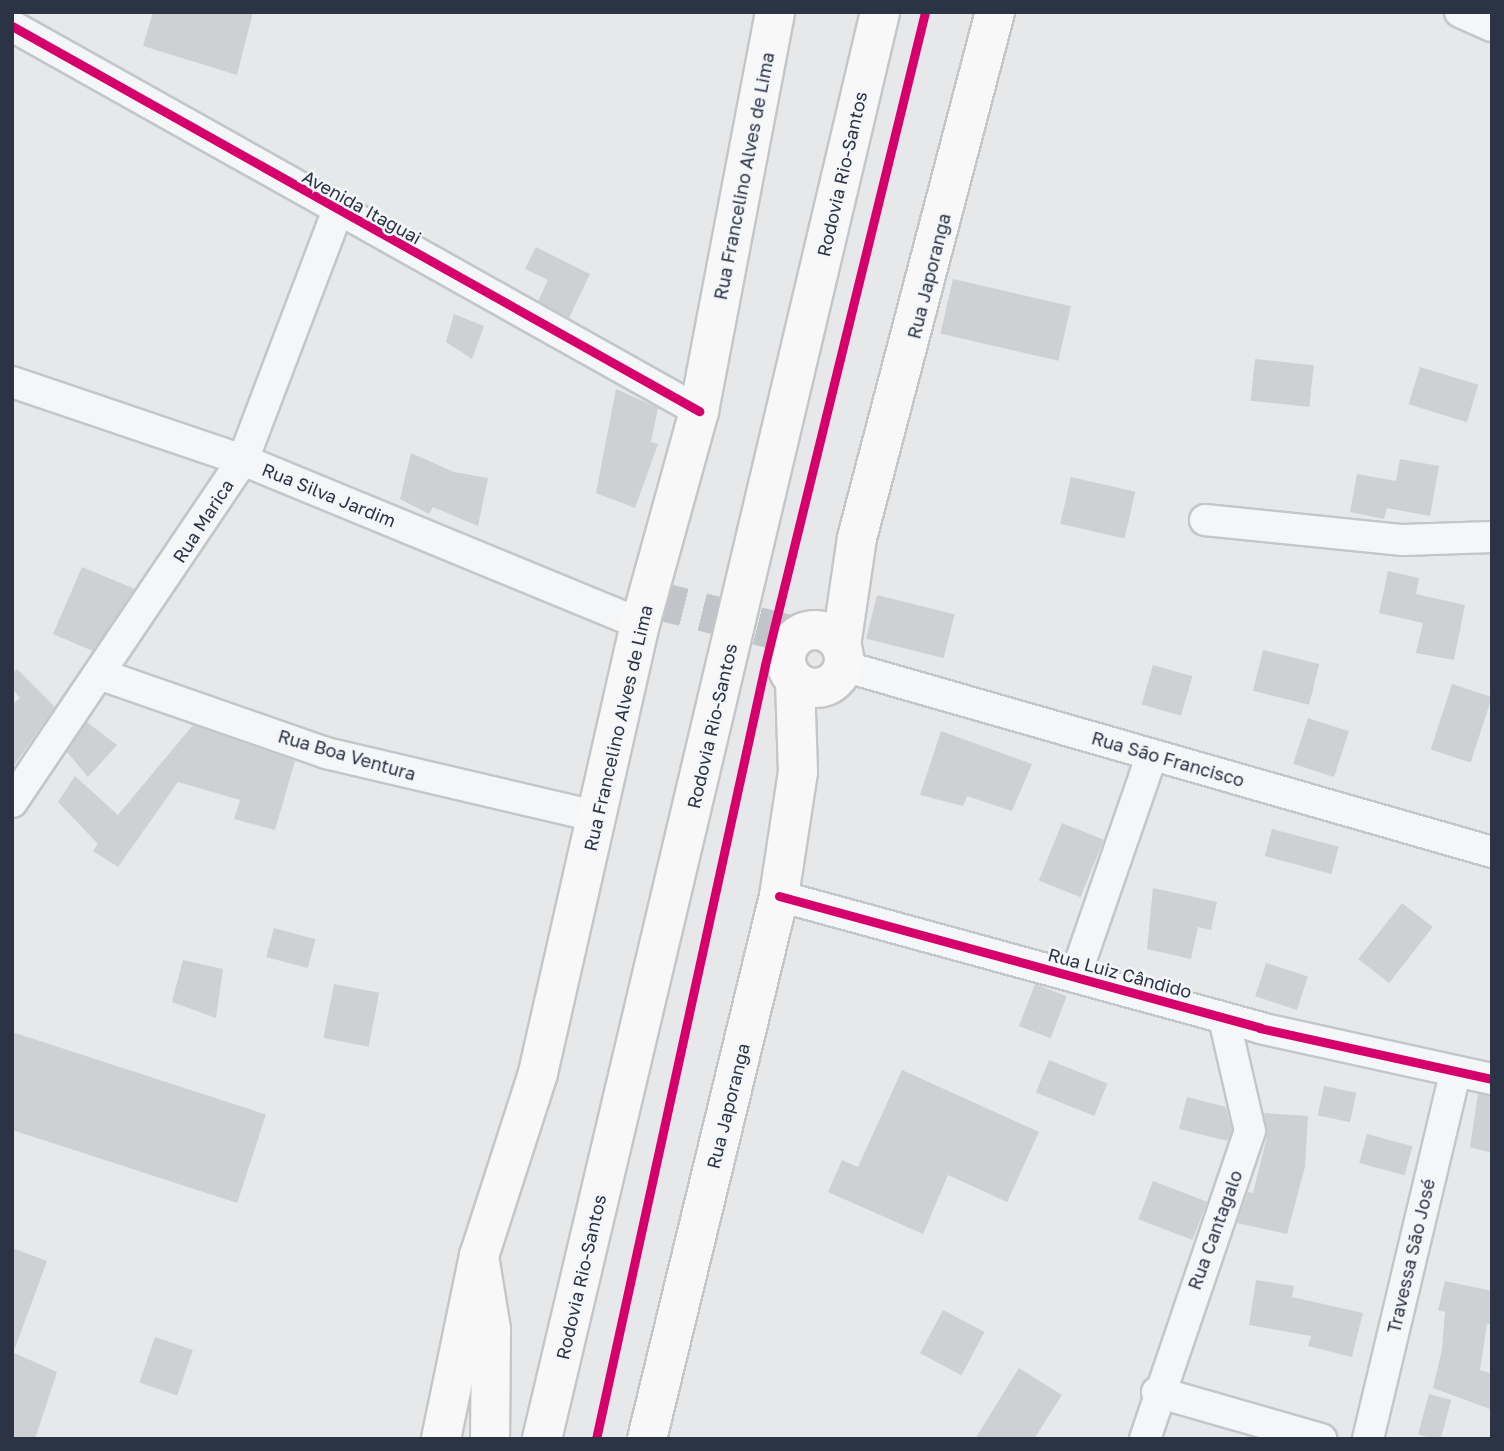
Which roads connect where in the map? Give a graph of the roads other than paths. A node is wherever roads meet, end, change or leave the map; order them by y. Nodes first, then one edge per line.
1 (775, 12) edge
2 (880, 12) edge
3 (995, 12) edge
4 (1460, 12) edge
5 (12, 26) edge
6 (1492, 26) edge
7 (337, 212) junction
8 (12, 382) edge
9 (699, 411) junction
10 (243, 460) junction
11 (1205, 520) dead end
12 (1492, 537) edge
13 (640, 624) junction
14 (833, 655) junction
15 (102, 675) junction
16 (795, 680) junction
17 (1152, 755) junction
18 (797, 772) junction
19 (12, 802) edge
20 (598, 817) junction
21 (1492, 852) edge
22 (779, 896) junction
23 (1075, 977) junction
24 (1224, 1018) junction
25 (1455, 1073) junction
26 (1492, 1079) edge
27 (479, 1256) junction
28 (1157, 1392) junction
29 (442, 1439) edge
30 (490, 1439) edge
31 (542, 1439) edge
32 (647, 1439) edge
33 (1145, 1439) edge
34 (1321, 1439) edge
35 (1368, 1439) edge

1 - 9 main road, Rua Francelino Alves de Lima
2 - 31 main road, Rodovia Rio-Santos
3 - 14 main road, Rua Japoranga
4 - 6 street
5 - 7 street, Avenida Itaguai
7 - 9 street, Avenida Itaguai
7 - 10 street, Rua Marica
8 - 10 street, Rua Silva Jardim
9 - 13 main road, Rua Francelino Alves de Lima
10 - 13 street, Rua Silva Jardim
10 - 15 street, Rua Marica
11 - 12 street
13 - 20 main road, Rua Francelino Alves de Lima
14 - 16 main road
14 - 16 main road, Rua Japoranga
14 - 17 street, Rua São Francisco
14 - 18 main road, Rua Japoranga
15 - 19 street, Rua Marica
15 - 20 street, Rua Boa Ventura
16 - 18 main road, Rua Japoranga
17 - 21 street, Rua São Francisco
17 - 23 street
18 - 22 main road, Rua Japoranga
20 - 27 main road, Rua Francelino Alves de Lima
22 - 23 street, Rua Luiz Cândido
22 - 32 main road, Rua Japoranga
23 - 24 street, Rua Luiz Cândido
24 - 25 street, Rua Luiz Cândido
24 - 28 street, Rua Cantagalo
25 - 26 street, Rua Luiz Cândido
25 - 35 street, Travessa São José
27 - 29 main road, Rua Francelino Alves de Lima
27 - 30 main road
28 - 33 street, Rua Cantagalo
28 - 34 street

